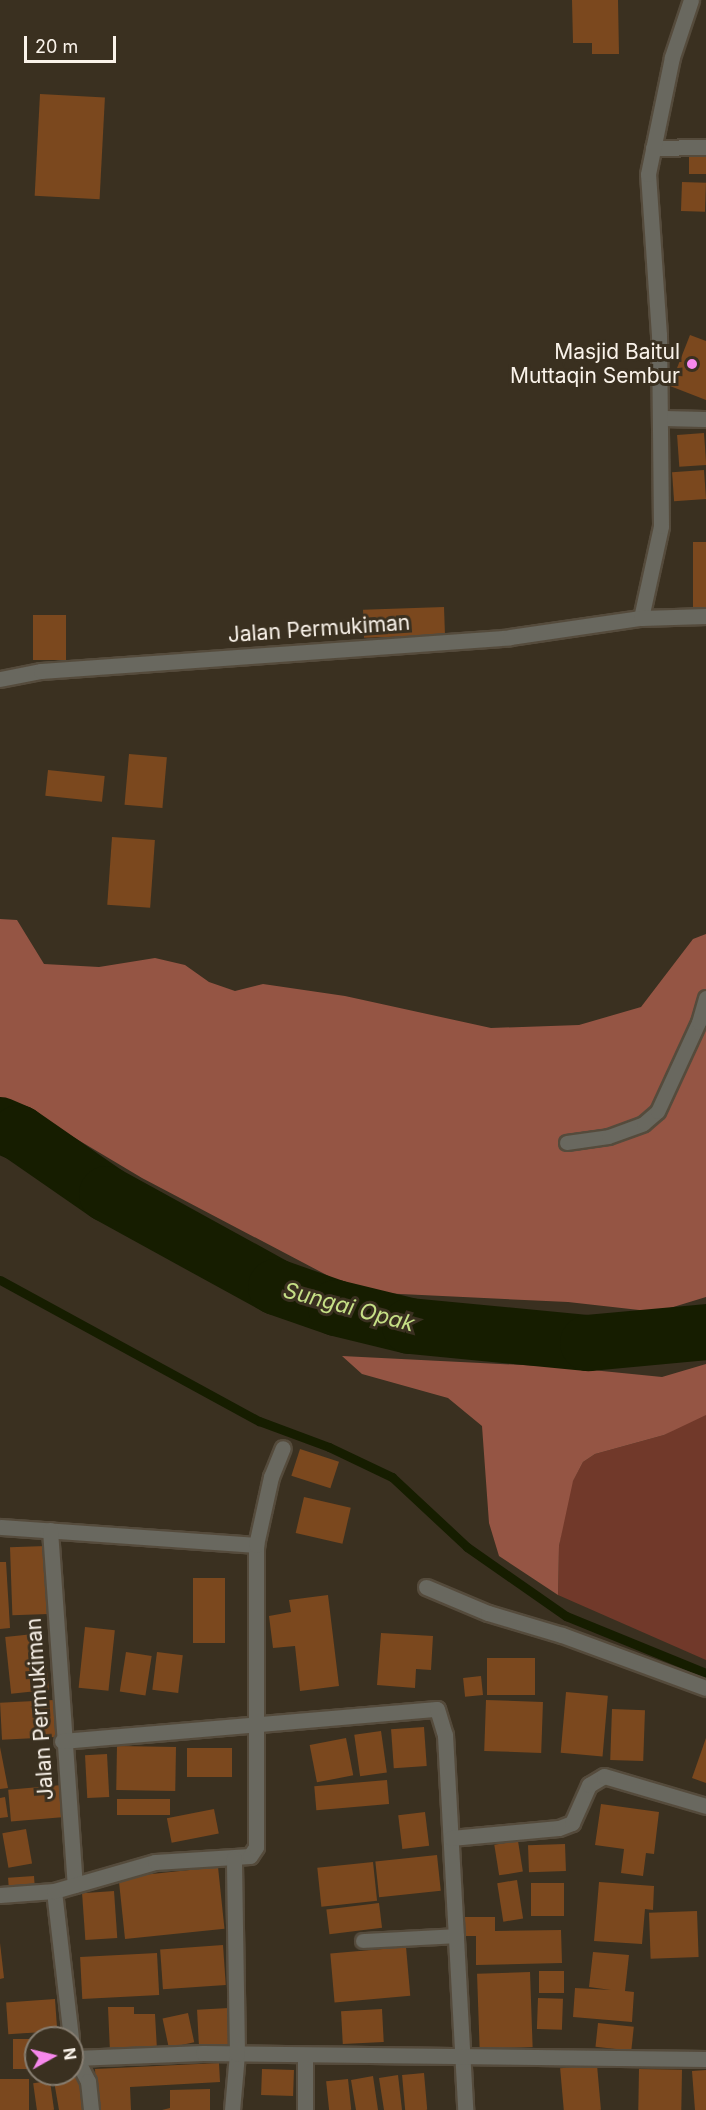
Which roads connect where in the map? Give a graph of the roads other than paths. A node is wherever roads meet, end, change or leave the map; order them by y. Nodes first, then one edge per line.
1 (692, 0) edge
2 (706, 147) edge
3 (653, 148) junction
4 (661, 418) junction
5 (706, 419) edge
6 (706, 616) edge
7 (641, 618) junction
8 (0, 679) edge
9 (706, 998) edge
10 (567, 1143) dead end
11 (283, 1448) dead end
12 (0, 1527) edge
13 (50, 1530) junction
14 (256, 1545) junction
15 (426, 1587) dead end
16 (706, 1688) edge
17 (257, 1727) junction
18 (62, 1741) junction
19 (706, 1806) edge
20 (451, 1838) junction
21 (234, 1858) junction
22 (75, 1885) junction
23 (54, 1891) junction
24 (0, 1895) edge
25 (457, 1936) junction
26 (363, 1941) dead end
27 (69, 2026) edge
28 (84, 2052) edge
29 (237, 2054) junction
30 (305, 2056) junction
31 (462, 2058) junction
32 (706, 2059) edge
33 (84, 2073) edge
34 (91, 2110) edge
35 (232, 2110) edge
36 (305, 2110) edge
37 (465, 2110) edge

1 - 3 street
2 - 3 street
3 - 4 street
4 - 5 street
4 - 7 street
6 - 7 street, Jalan Permukiman
7 - 8 street, Jalan Permukiman
9 - 10 lane
11 - 14 street
12 - 13 street
13 - 14 street
13 - 18 street, Jalan Permukiman
14 - 17 street
15 - 16 street
17 - 18 street
17 - 20 street
17 - 21 street
18 - 22 street, Jalan Permukiman
19 - 20 street
20 - 25 street
21 - 22 street
21 - 29 street
22 - 23 street
23 - 24 street
23 - 27 street
25 - 26 lane
25 - 31 street
28 - 29 street
29 - 30 street
29 - 35 street
30 - 31 street
30 - 36 street
31 - 32 street
31 - 37 street
33 - 34 street

